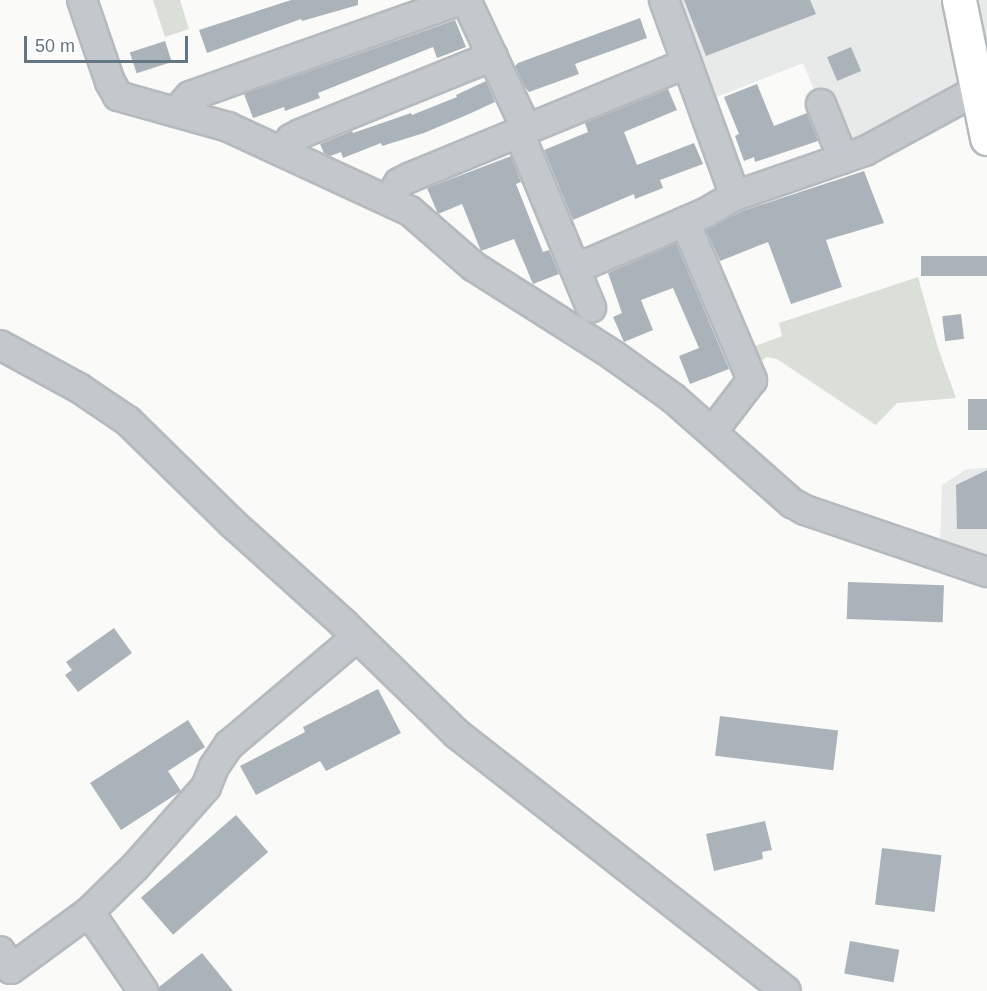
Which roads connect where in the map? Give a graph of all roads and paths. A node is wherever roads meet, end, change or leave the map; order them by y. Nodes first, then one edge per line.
1 (82, 0) edge
2 (461, 0) edge
3 (466, 0) edge
4 (664, 0) edge
5 (959, 0) edge
6 (493, 56) junction
7 (685, 64) junction
8 (978, 92) junction
9 (821, 104) dead end
10 (176, 112) junction
11 (523, 131) junction
12 (987, 138) edge
13 (284, 151) junction
14 (843, 159) junction
15 (735, 196) junction
16 (389, 199) junction
17 (685, 222) junction
18 (575, 269) junction
19 (591, 308) dead end
20 (0, 345) edge
21 (712, 431) junction
22 (987, 572) edge
23 (357, 637) junction
24 (89, 912) junction
25 (0, 951) edge
26 (143, 991) edge
27 (786, 991) edge

1 - 10 street
2 - 10 street
3 - 6 street
4 - 7 street
5 - 8 main road
6 - 11 street
6 - 13 street
7 - 11 street
7 - 15 street
8 - 12 main road
8 - 14 street
9 - 14 street
10 - 13 street
11 - 16 street
11 - 18 street
13 - 16 street
14 - 15 street
15 - 17 street
16 - 21 street
17 - 18 street
17 - 21 street
18 - 19 street
20 - 23 street
21 - 22 street
23 - 24 street
23 - 27 street
24 - 25 street
24 - 26 street

